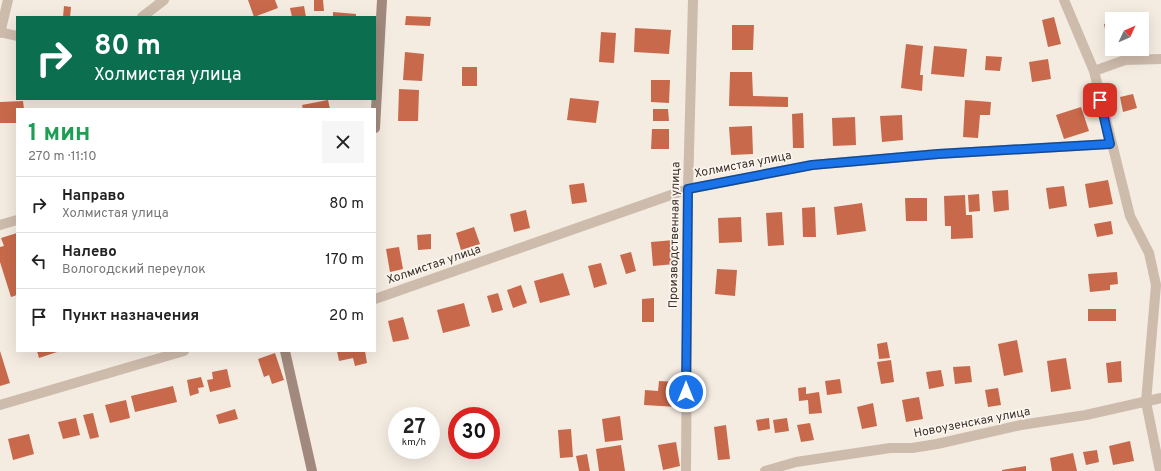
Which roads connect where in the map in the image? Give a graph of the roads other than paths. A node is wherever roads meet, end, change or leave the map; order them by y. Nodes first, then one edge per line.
1 (8, 0) edge
2 (164, 0) edge
3 (382, 0) edge
4 (693, 0) edge
5 (1064, 0) edge
6 (143, 16) edge
7 (0, 33) edge
8 (16, 36) edge
9 (1161, 59) edge
10 (1094, 71) junction
11 (376, 110) edge
12 (1110, 144) junction
13 (688, 189) junction
14 (16, 220) edge
15 (0, 225) edge
16 (376, 299) edge
17 (181, 352) edge
18 (285, 352) edge
19 (1161, 398) edge
20 (1146, 402) junction
21 (0, 405) edge
22 (312, 471) edge
23 (686, 471) edge
24 (765, 471) edge
25 (1160, 471) edge

1 - 7 street
2 - 6 street
3 - 11 street
4 - 13 street, Производственная улица
5 - 10 street
7 - 8 street
9 - 10 street
10 - 12 street
12 - 13 street, Холмистая улица
12 - 20 street
13 - 16 street, Холмистая улица
13 - 23 street, Производственная улица
14 - 15 street
17 - 21 street
18 - 22 street
19 - 20 street, Новоузенская улица
20 - 24 street, Новоузенская улица
20 - 25 street

